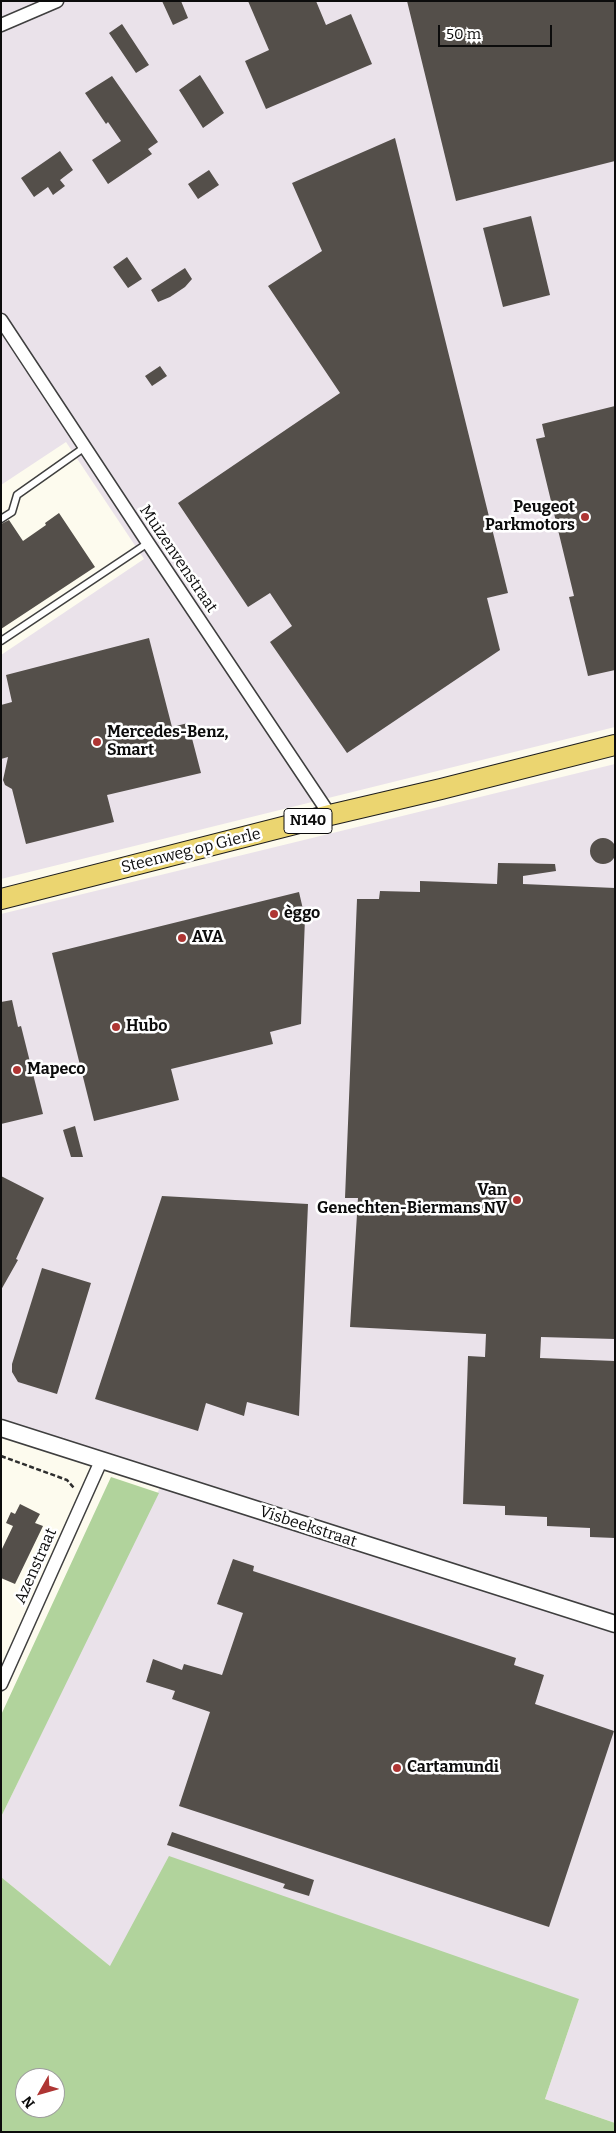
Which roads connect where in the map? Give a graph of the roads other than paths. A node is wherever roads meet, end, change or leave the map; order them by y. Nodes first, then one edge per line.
1 (57, 1) edge
2 (1, 25) edge
3 (1, 320) edge
4 (86, 447) junction
5 (1, 519) edge
6 (148, 543) junction
7 (1, 641) edge
8 (615, 745) edge
9 (330, 815) junction
10 (1, 899) edge
11 (1, 1428) edge
12 (101, 1462) junction
13 (615, 1624) edge
14 (1, 1684) edge

1 - 2 street
3 - 4 street, Muizenvenstraat
4 - 5 lane
4 - 6 street, Muizenvenstraat
6 - 7 lane
6 - 9 street, Muizenvenstraat
8 - 9 main road, Steenweg op Gierle / N140
9 - 10 main road, Steenweg op Gierle / N140
11 - 12 street, Visbeekstraat
12 - 13 street, Visbeekstraat
12 - 14 street, Azenstraat

